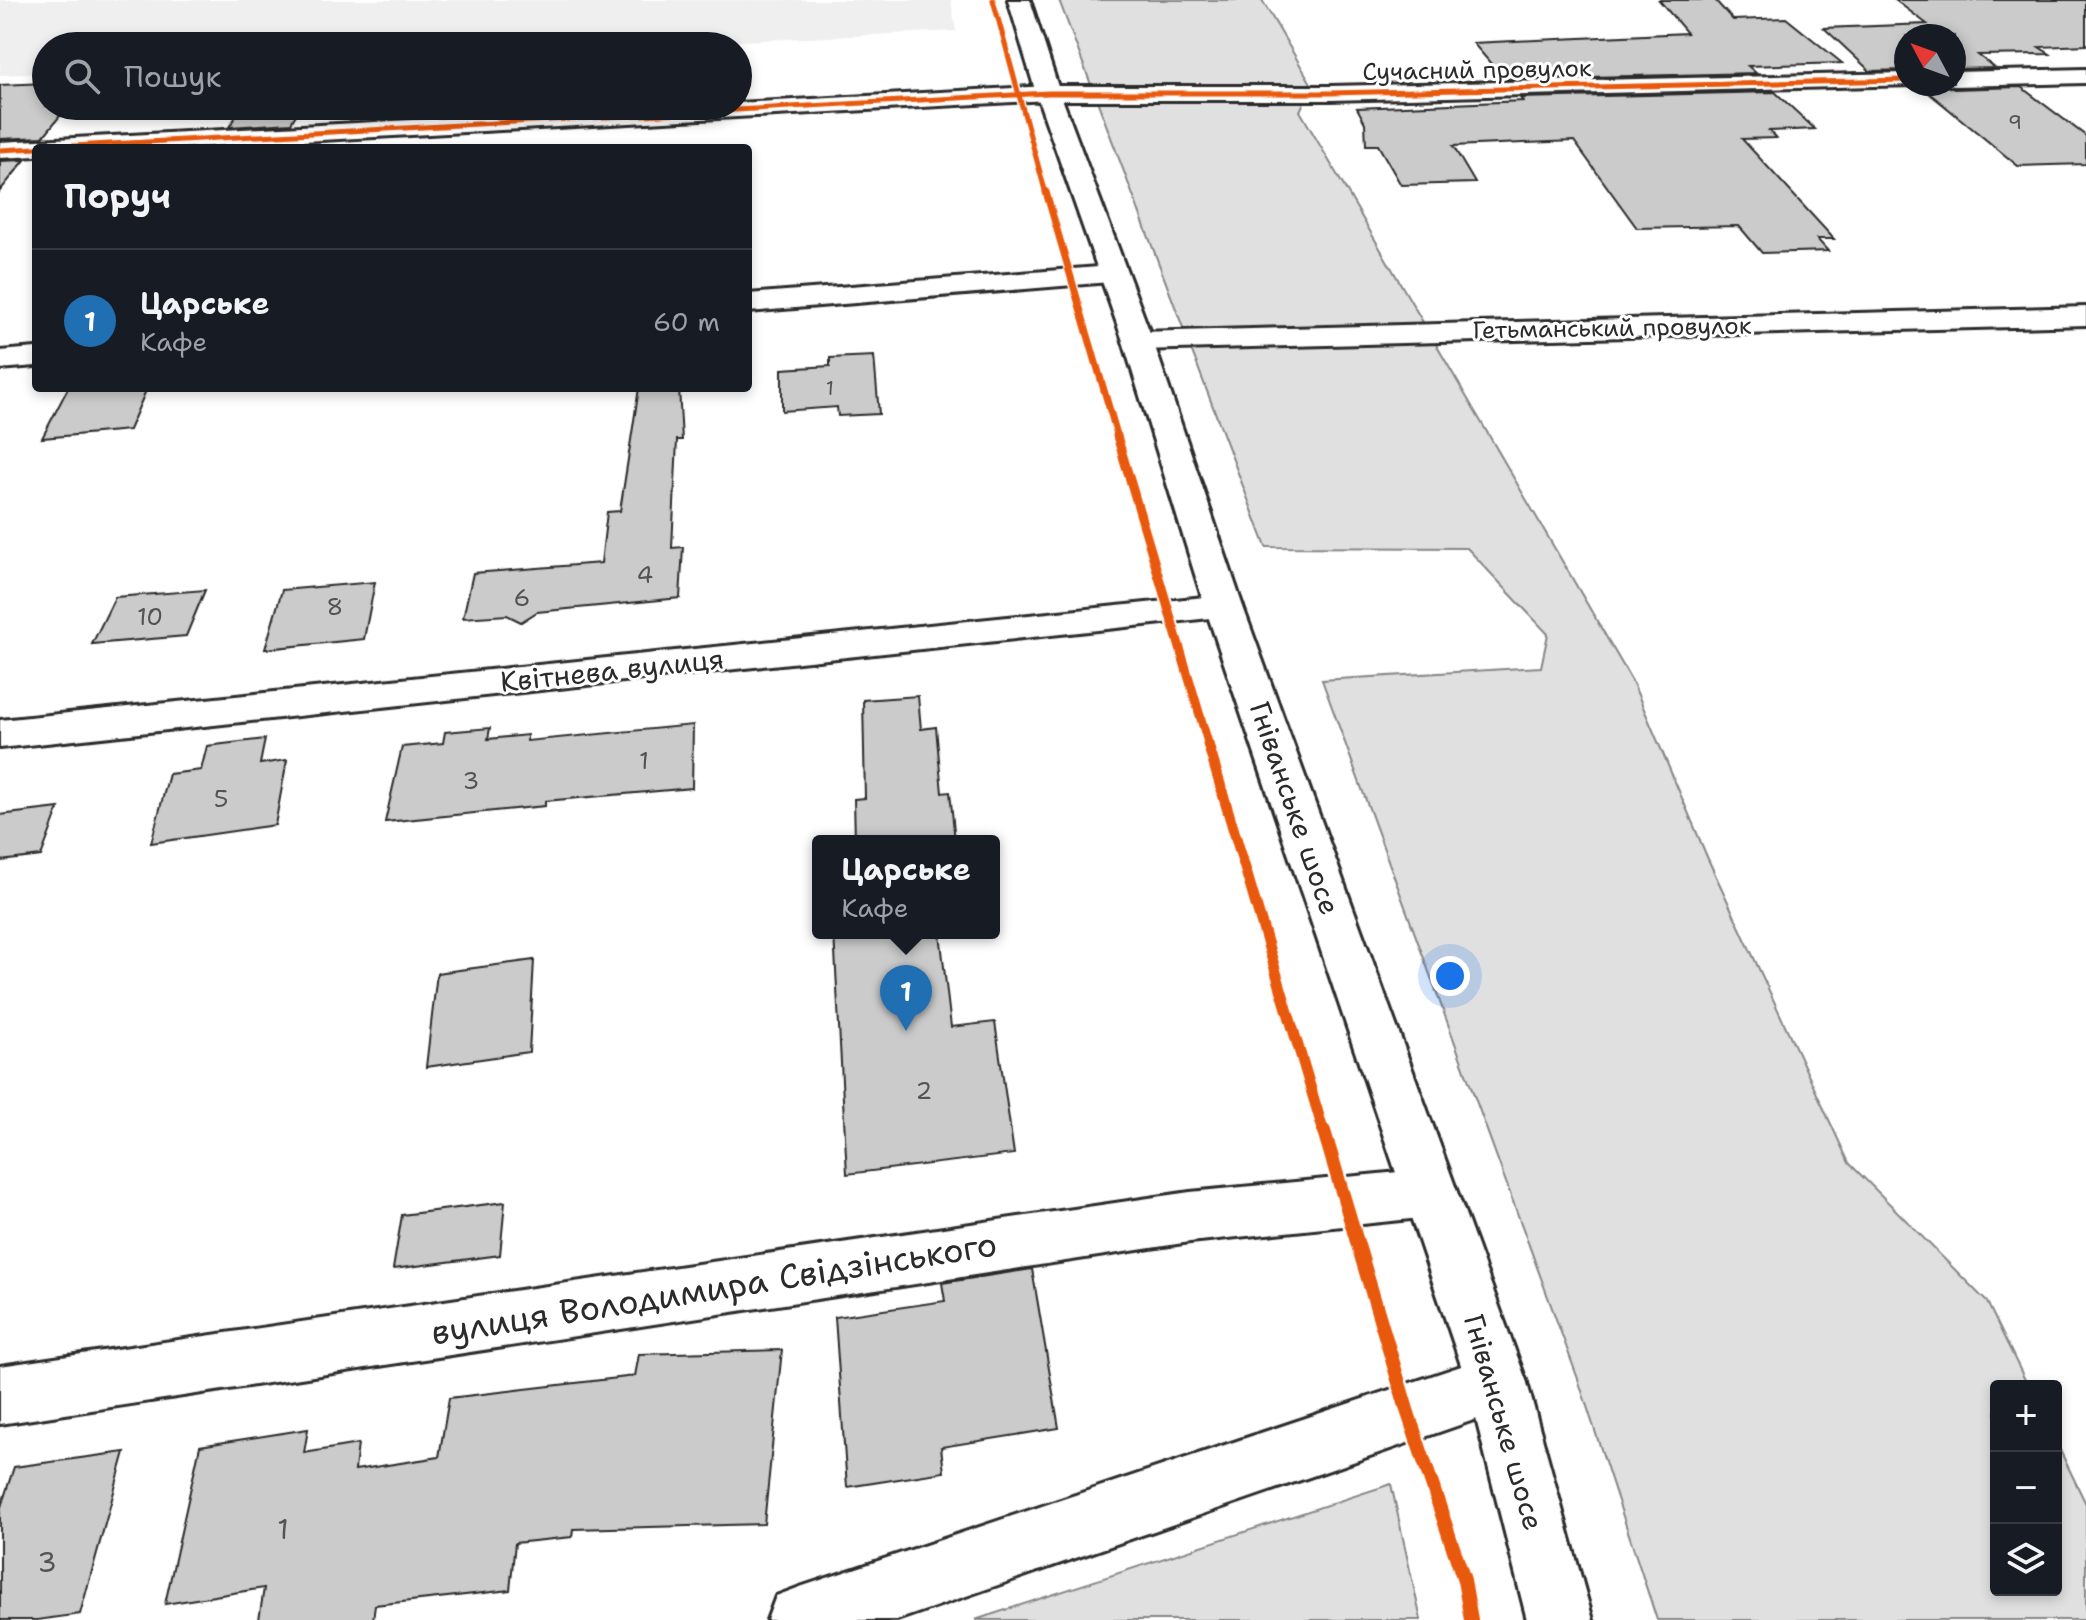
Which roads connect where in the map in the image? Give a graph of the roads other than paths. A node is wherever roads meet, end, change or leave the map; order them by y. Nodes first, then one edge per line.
1 (1019, 0) edge
2 (2086, 76) edge
3 (1966, 79) edge
4 (1894, 80) edge
5 (1048, 93) junction
6 (752, 109) edge
7 (552, 120) edge
8 (110, 144) edge
9 (32, 148) edge
10 (0, 150) edge
11 (1112, 275) junction
12 (752, 303) edge
13 (2086, 316) edge
14 (1138, 341) junction
15 (32, 357) edge
16 (0, 360) edge
17 (1224, 607) junction
18 (0, 734) edge
19 (1430, 1193) junction
20 (1497, 1383) junction
21 (0, 1395) edge
22 (800, 1620) edge
23 (1560, 1620) edge

1 - 5 street, Гніванське шосе
2 - 3 street
4 - 5 street, Сучасний провулок
5 - 6 street, Сучасний провулок
5 - 11 street, Гніванське шосе
7 - 8 street, Сучасний провулок
9 - 10 street, Сучасний провулок
11 - 12 street
11 - 14 street, Гніванське шосе
13 - 14 street, Гетьманський провулок
14 - 17 street, Гніванське шосе
15 - 16 street
17 - 18 street, Квітнева вулиця
17 - 19 street, Гніванське шосе
19 - 20 street, Гніванське шосе
19 - 21 street, вулиця Володимира Свідзінського
20 - 22 street
20 - 23 street, Гніванське шосе

